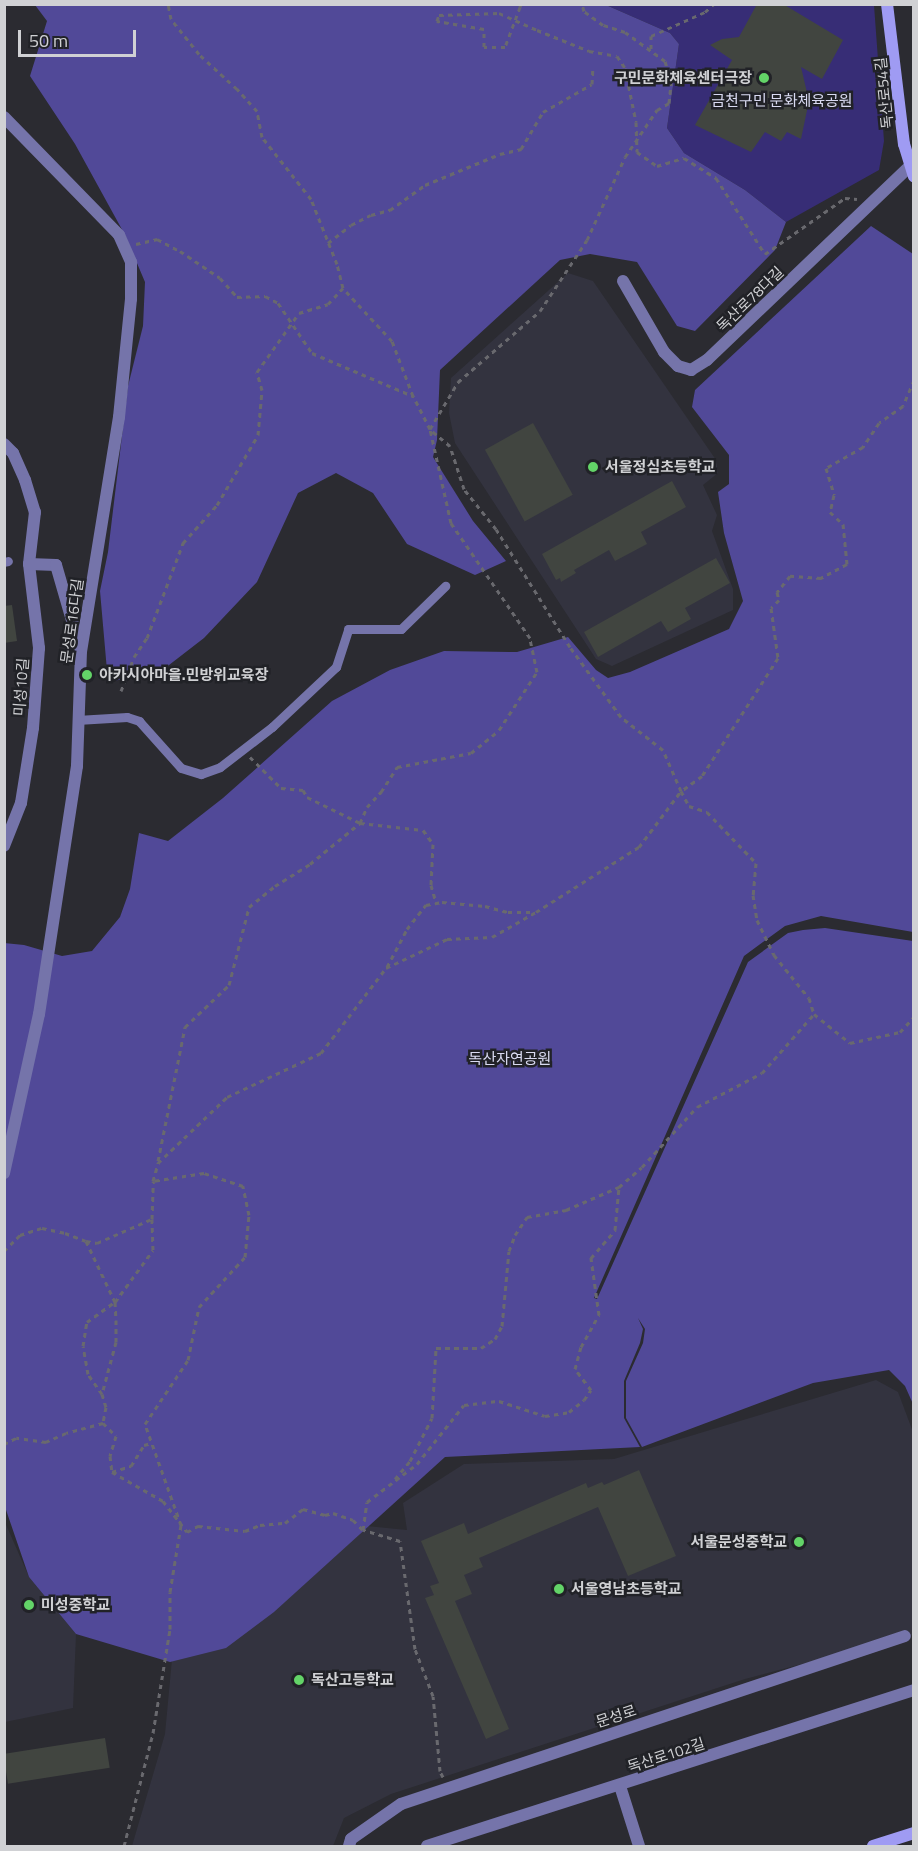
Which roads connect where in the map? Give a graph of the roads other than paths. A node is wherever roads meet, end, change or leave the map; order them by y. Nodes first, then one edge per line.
1 (887, 4) edge
2 (4, 117) edge
3 (909, 140) edge
4 (912, 172) edge
5 (622, 281) dead end
6 (4, 444) edge
7 (30, 564) junction
8 (445, 586) dead end
9 (81, 651) junction
10 (77, 720) junction
11 (4, 846) edge
12 (4, 1173) edge
13 (905, 1636) dead end
14 (914, 1690) edge
15 (620, 1786) junction
16 (914, 1833) edge
17 (350, 1846) edge
18 (427, 1846) edge
19 (639, 1846) edge
20 (873, 1846) edge

1 - 3 street, 독산로54길
2 - 9 street, 문성로16다길
3 - 4 street, 독산로54길
4 - 5 street, 독산로78다길
6 - 7 street, 미성10길
7 - 9 street
7 - 11 street, 미성10길
8 - 10 lane
9 - 10 street, 문성로16다길
10 - 12 street, 문성로16다길
13 - 17 street, 문성로
14 - 15 street, 독산로102길
15 - 18 street, 독산로102길
15 - 19 street
16 - 20 street

